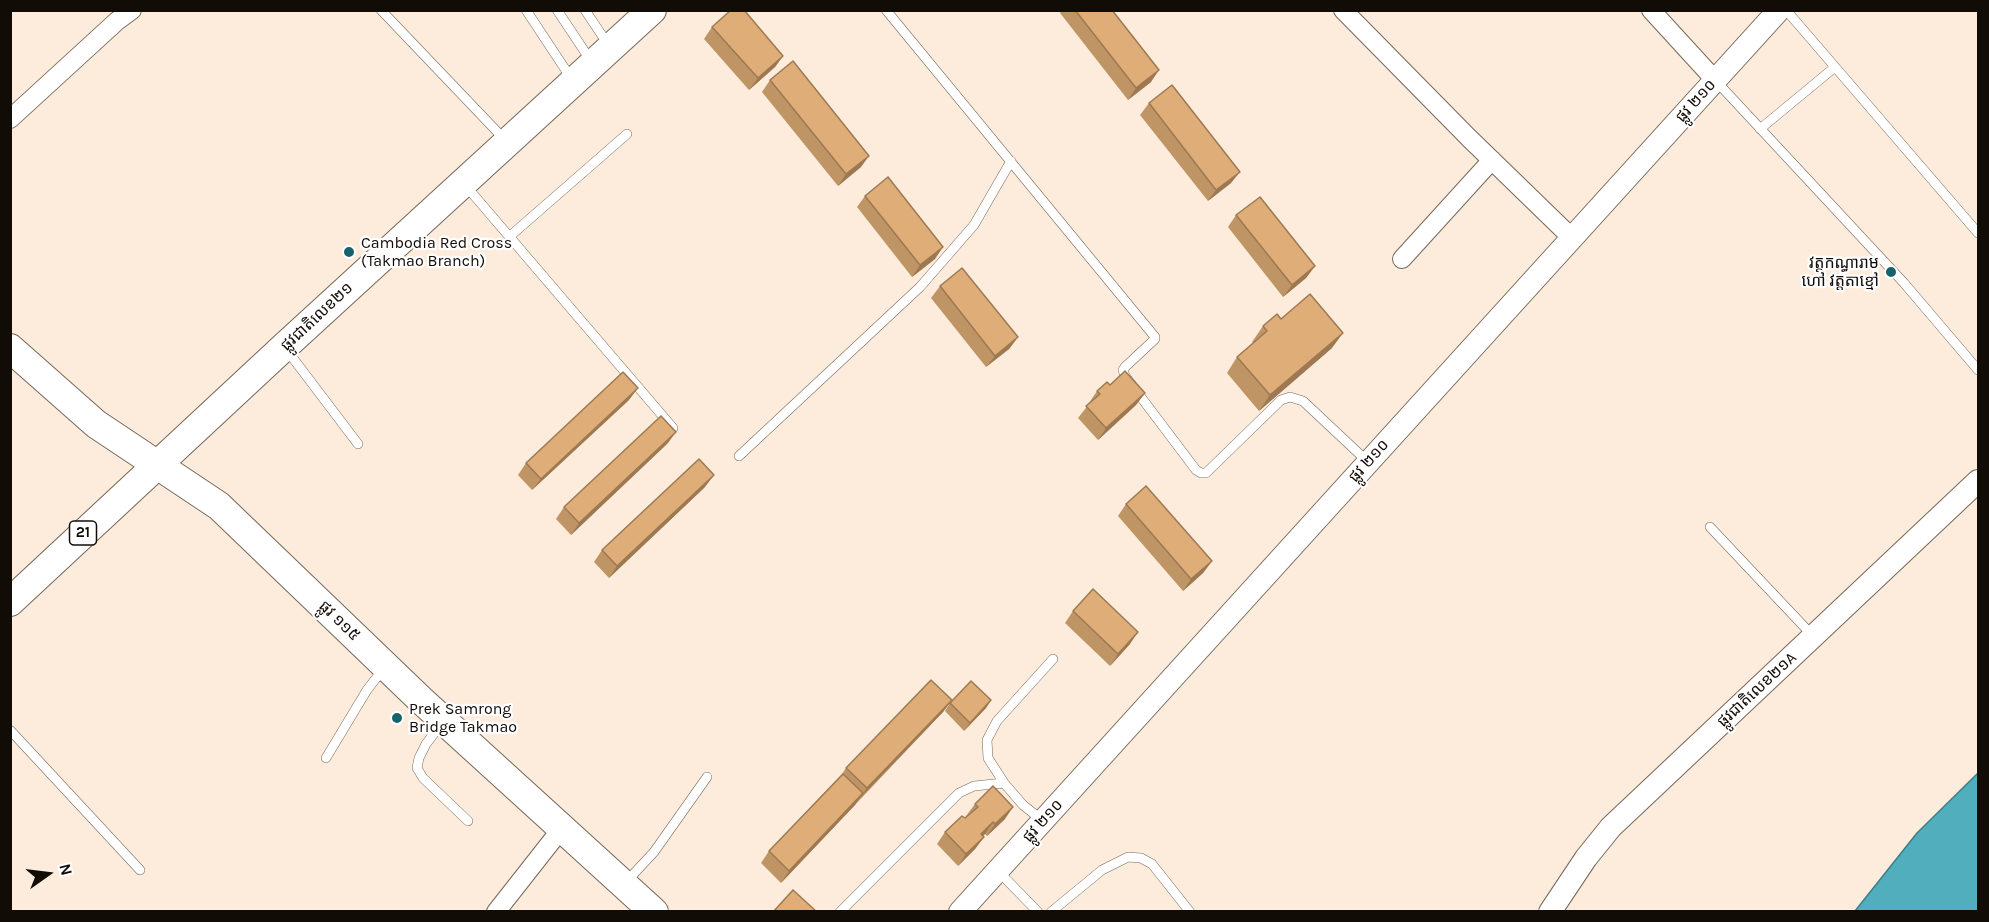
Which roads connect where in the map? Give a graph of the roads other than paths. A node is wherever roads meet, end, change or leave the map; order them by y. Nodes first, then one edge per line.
1 (132, 10) edge
2 (381, 10) edge
3 (526, 10) edge
4 (557, 10) edge
5 (585, 10) edge
6 (652, 10) edge
7 (886, 10) edge
8 (1343, 10) edge
9 (1651, 10) edge
10 (1779, 10) edge
11 (1786, 10) edge
12 (592, 65) junction
13 (1835, 67) junction
14 (1715, 80) junction
15 (10, 119) edge
16 (1760, 129) junction
17 (627, 134) dead end
18 (507, 143) junction
19 (1492, 160) junction
20 (1011, 161) junction
21 (463, 182) junction
22 (1977, 230) edge
23 (509, 237) junction
24 (1572, 238) junction
25 (1402, 259) dead end
26 (284, 347) junction
27 (10, 348) edge
28 (1978, 370) edge
29 (673, 428) edge
30 (358, 444) dead end
31 (739, 456) dead end
32 (1368, 462) junction
33 (156, 465) junction
34 (1978, 481) edge
35 (1710, 526) dead end
36 (16, 593) edge
37 (1814, 637) junction
38 (1053, 659) dead end
39 (386, 666) junction
40 (444, 721) junction
41 (10, 730) edge
42 (326, 758) dead end
43 (707, 777) dead end
44 (1004, 783) junction
45 (1043, 821) junction
46 (468, 822) dead end
47 (562, 828) junction
48 (140, 870) dead end
49 (997, 871) junction
50 (624, 884) junction
51 (496, 912) edge
52 (654, 912) edge
53 (840, 912) edge
54 (960, 912) edge
55 (1038, 912) edge
56 (1051, 912) edge
57 (1190, 912) edge
58 (1550, 912) edge

1 - 15 street
2 - 18 lane
3 - 12 lane
4 - 12 lane
5 - 12 lane
6 - 12 main road, ផ្លូវជាតិលេខ២១ / 21
7 - 20 lane
8 - 19 street
9 - 14 street
10 - 14 street, ផ្លូវ ២១០
11 - 13 lane
12 - 18 main road, ផ្លូវជាតិលេខ២១ / 21
13 - 16 lane
13 - 22 lane
14 - 16 lane
14 - 24 street, ផ្លូវ ២១០
16 - 28 lane
17 - 23 lane
18 - 21 main road, ផ្លូវជាតិលេខ២១ / 21
19 - 24 street
19 - 25 street
20 - 31 lane
20 - 32 lane
21 - 23 lane
21 - 26 main road, ផ្លូវជាតិលេខ២១ / 21
23 - 29 lane
24 - 32 street, ផ្លូវ ២១០
26 - 30 lane
26 - 33 main road, ផ្លូវជាតិលេខ២១ / 21
27 - 33 main road, ផ្លូវ ១១៥
32 - 45 street, ផ្លូវ ២១០
33 - 36 main road, ផ្លូវជាតិលេខ២១ / 21
33 - 39 main road, ផ្លូវ ១១៥
34 - 37 street, ផ្លូវជាតិលេខ២១A
35 - 37 lane
37 - 58 street, ផ្លូវជាតិលេខ២១A
38 - 44 lane
39 - 40 main road, ផ្លូវ ១១៥
39 - 42 lane
40 - 46 lane
40 - 47 main road, ផ្លូវ ១១៥
41 - 48 lane
43 - 50 lane
44 - 45 lane
44 - 53 lane
45 - 49 street, ផ្លូវ ២១០
47 - 50 main road, ផ្លូវ ១១៥
47 - 51 street
49 - 54 street, ផ្លូវ ២១០
49 - 55 lane
50 - 52 main road, ផ្លូវ ១១៥
56 - 57 lane

